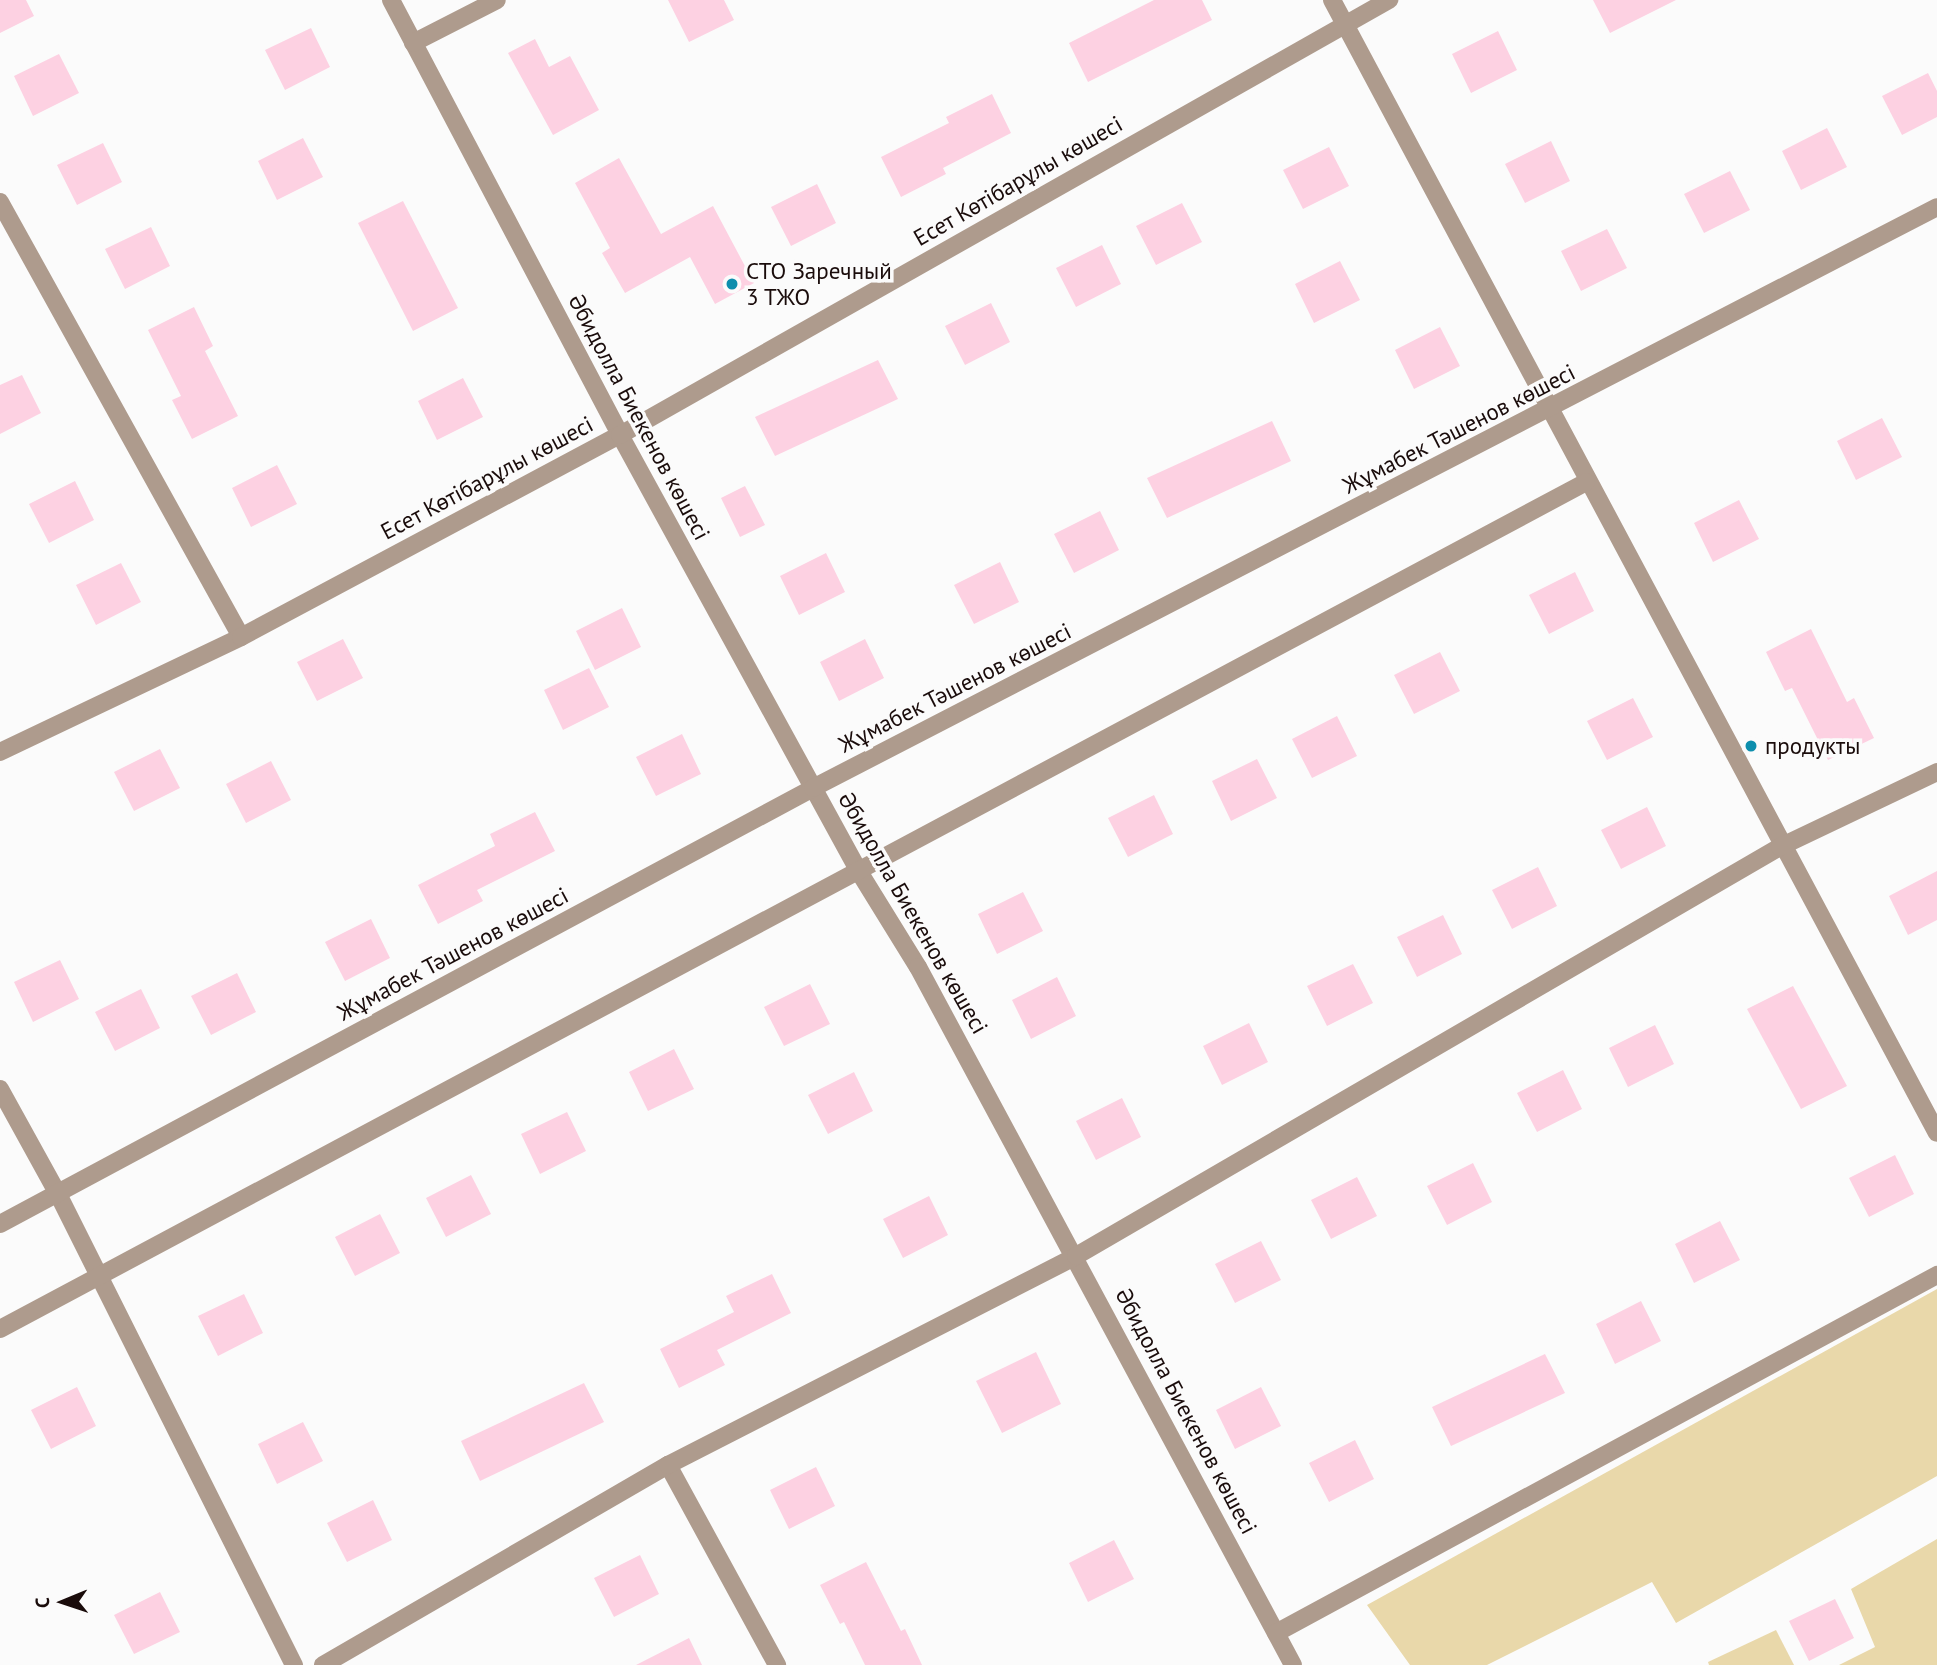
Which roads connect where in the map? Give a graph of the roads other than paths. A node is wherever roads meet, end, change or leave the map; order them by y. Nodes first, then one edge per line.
1 (391, 0) edge
2 (497, 0) edge
3 (1332, 0) edge
4 (1389, 0) edge
5 (1343, 25) junction
6 (413, 43) junction
7 (0, 202) edge
8 (1937, 207) edge
9 (1549, 411) junction
10 (620, 435) junction
11 (1586, 482) junction
12 (241, 638) junction
13 (0, 752) edge
14 (1937, 772) edge
15 (813, 788) junction
16 (1780, 847) junction
17 (858, 870) junction
18 (0, 1089) edge
19 (1937, 1133) edge
20 (58, 1194) junction
21 (0, 1224) edge
22 (1076, 1256) junction
23 (1937, 1275) edge
24 (98, 1277) junction
25 (0, 1329) edge
26 (668, 1465) junction
27 (1276, 1633) junction
28 (294, 1665) edge
29 (323, 1665) edge
30 (777, 1665) edge
31 (1293, 1665) edge

1 - 6 street, Әбидолла Биекенов көшесі
2 - 6 street
3 - 5 street
4 - 5 street, Есет Көтібарұлы көшесі
5 - 9 street
5 - 10 street, Есет Көтібарұлы көшесі
6 - 10 street, Әбидолла Биекенов көшесі
7 - 12 street
8 - 9 street, Жұмабек Тәшенов көшесі
9 - 11 street
9 - 15 street, Жұмабек Тәшенов көшесі
10 - 12 street, Есет Көтібарұлы көшесі
10 - 15 street, Әбидолла Биекенов көшесі
11 - 16 street
11 - 17 street
12 - 13 street, Есет Көтібарұлы көшесі
14 - 16 street
15 - 17 street, Әбидолла Биекенов көшесі
15 - 20 street, Жұмабек Тәшенов көшесі
16 - 19 street
16 - 22 street
17 - 22 street, Әбидолла Биекенов көшесі
17 - 24 street
18 - 20 street
20 - 21 street, Жұмабек Тәшенов көшесі
20 - 24 street
22 - 26 street
22 - 27 street, Әбидолла Биекенов көшесі
23 - 27 street
24 - 25 street
24 - 28 street
26 - 29 street
26 - 30 street
27 - 31 street, Әбидолла Биекенов көшесі

